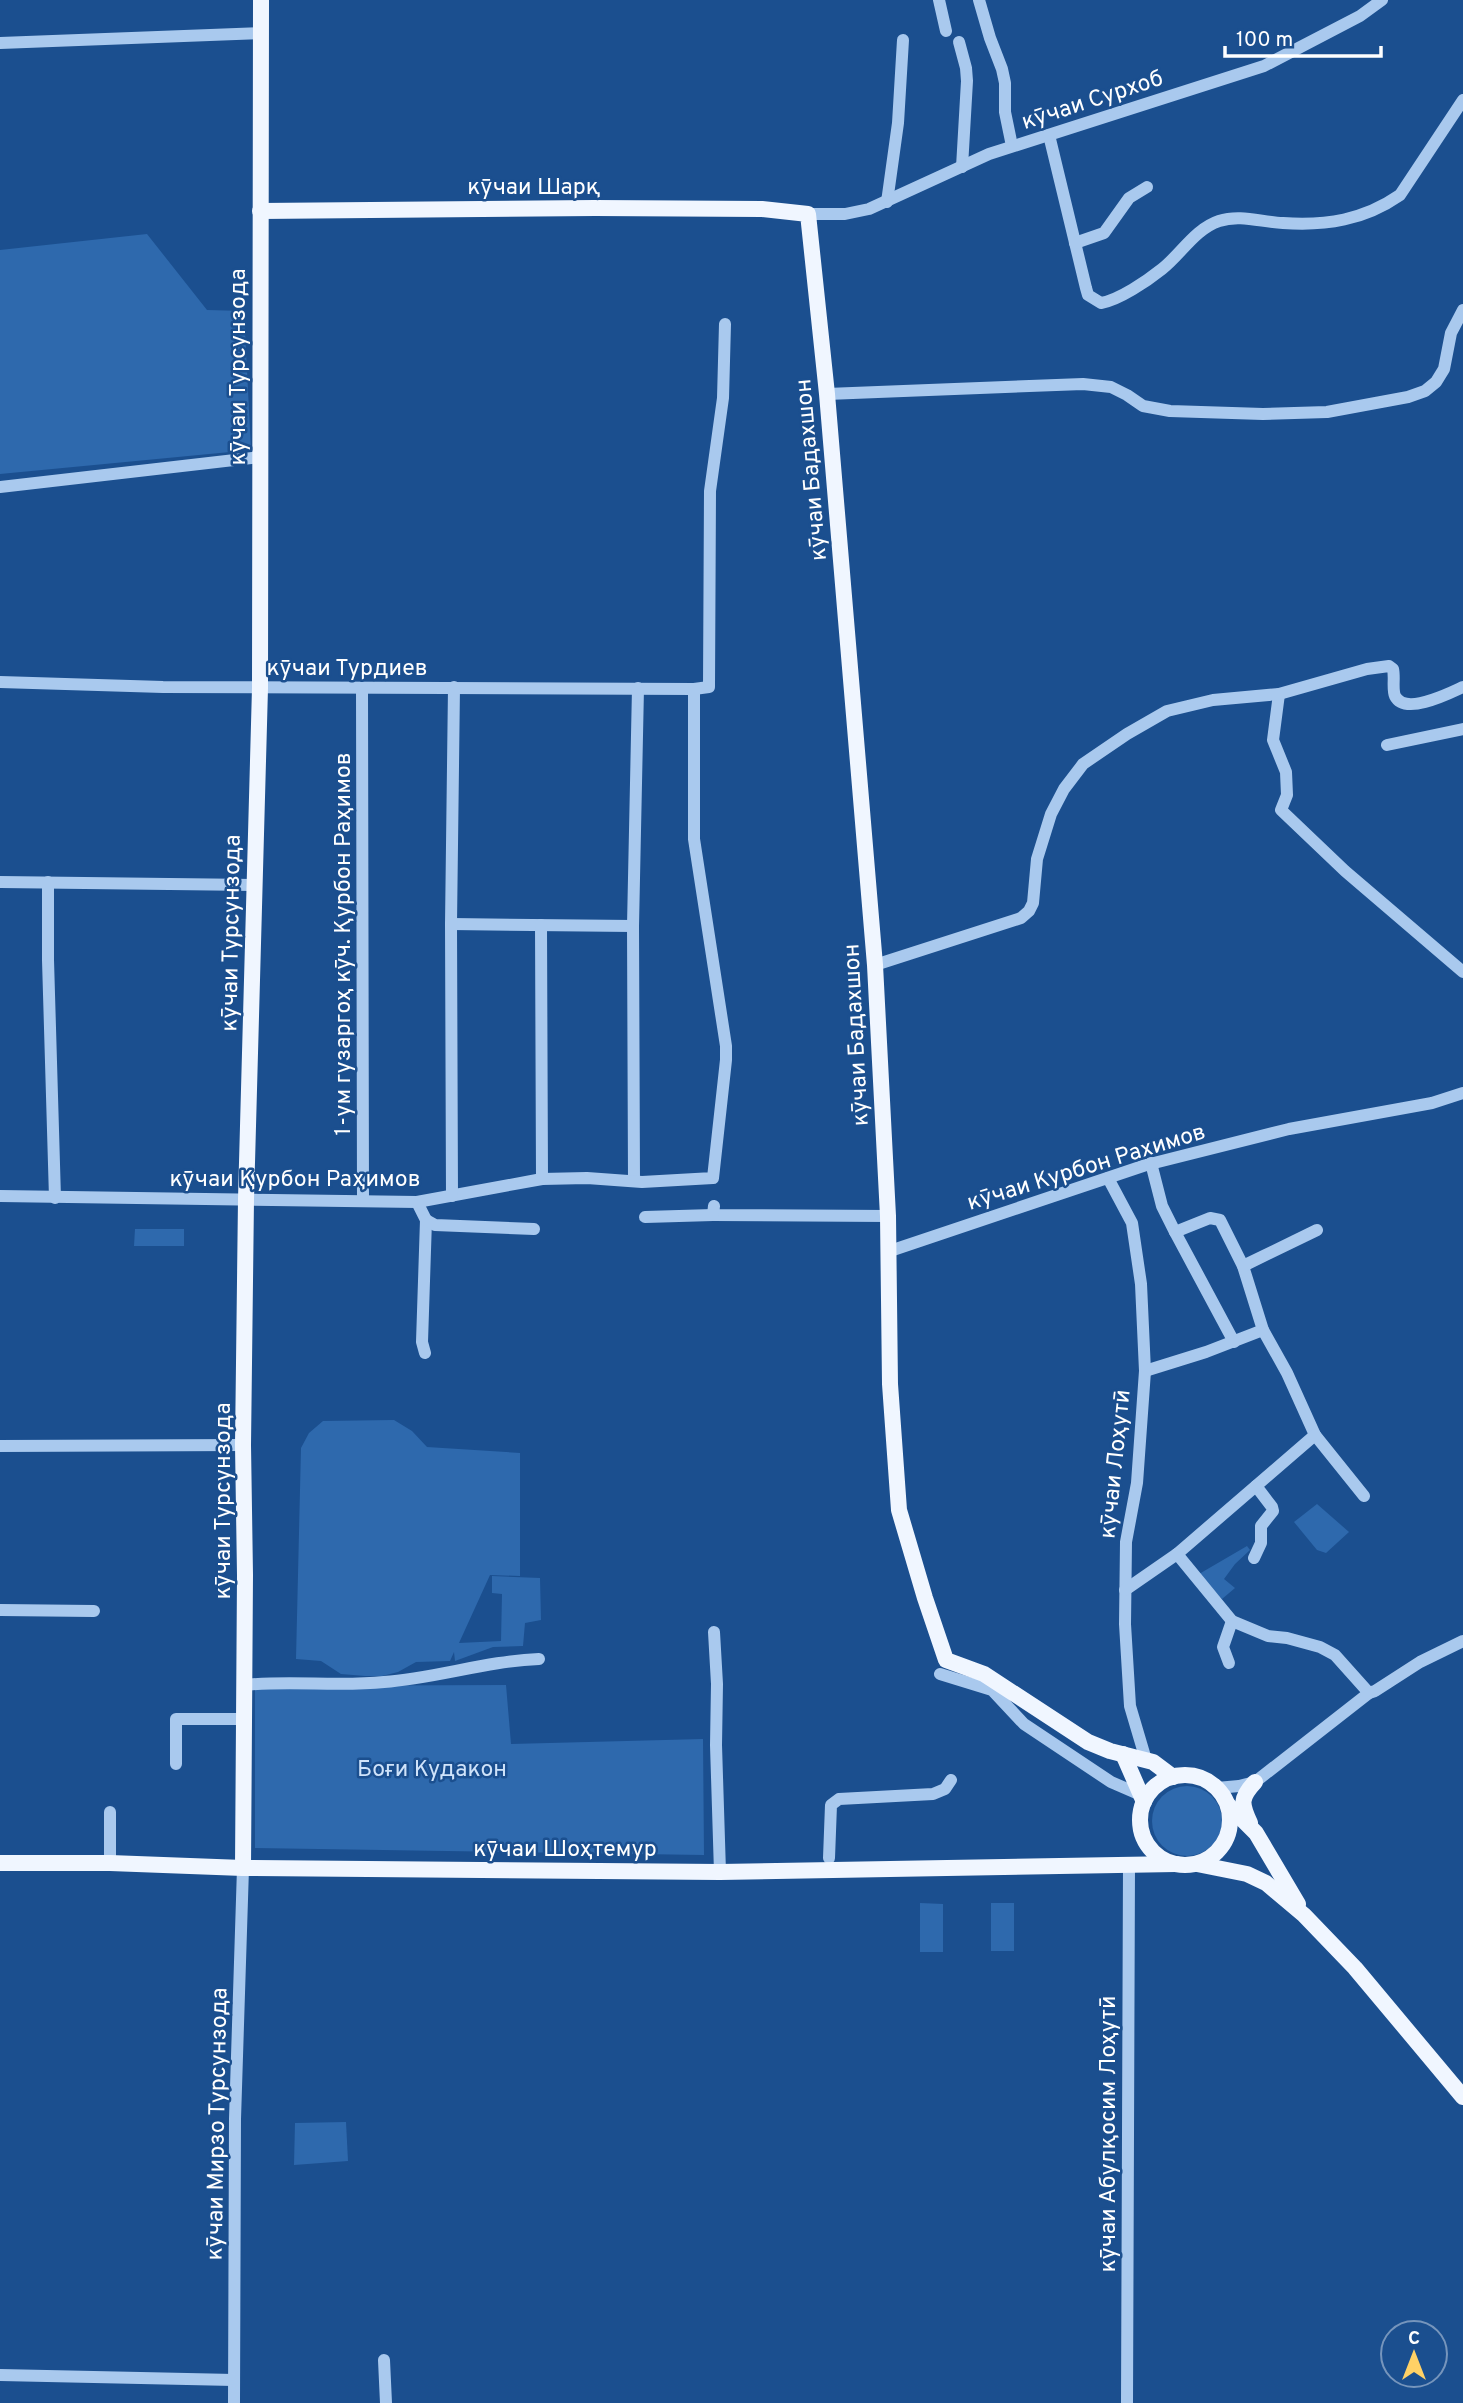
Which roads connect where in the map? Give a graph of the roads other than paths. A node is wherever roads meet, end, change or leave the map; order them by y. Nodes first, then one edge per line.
1 (261, 0) edge
2 (939, 0) edge
3 (979, 0) edge
4 (1382, 0) edge
5 (946, 31) dead end
6 (260, 33) junction
7 (903, 40) dead end
8 (959, 42) dead end
9 (0, 43) edge
10 (1463, 100) edge
11 (1049, 135) junction
12 (1012, 146) junction
13 (962, 167) junction
14 (1147, 187) dead end
15 (887, 202) junction
16 (260, 211) junction
17 (808, 214) junction
18 (1075, 243) junction
19 (1463, 310) edge
20 (725, 324) dead end
21 (827, 394) junction
22 (260, 457) junction
23 (0, 487) edge
24 (0, 682) edge
25 (454, 687) junction
26 (1463, 687) edge
27 (260, 688) junction
28 (362, 688) junction
29 (638, 688) junction
30 (694, 689) junction
31 (1279, 694) junction
32 (1463, 729) edge
33 (1387, 746) dead end
34 (0, 882) edge
35 (48, 882) junction
36 (254, 886) junction
37 (451, 924) junction
38 (541, 925) junction
39 (633, 926) junction
40 (875, 965) junction
41 (1463, 972) edge
42 (1463, 1094) edge
43 (1151, 1163) junction
44 (1108, 1178) junction
45 (542, 1179) junction
46 (634, 1180) junction
47 (0, 1196) edge
48 (452, 1196) junction
49 (55, 1198) junction
50 (246, 1199) junction
51 (363, 1201) junction
52 (417, 1202) junction
53 (888, 1216) junction
54 (645, 1217) dead end
55 (426, 1220) junction
56 (534, 1229) dead end
57 (1317, 1230) dead end
58 (1175, 1232) junction
59 (887, 1252) junction
60 (1243, 1266) junction
61 (1263, 1330) junction
62 (1234, 1342) junction
63 (425, 1353) dead end
64 (1145, 1371) junction
65 (1315, 1435) junction
66 (0, 1446) edge
67 (243, 1446) junction
68 (1256, 1486) junction
69 (1364, 1496) dead end
70 (1177, 1554) junction
71 (1254, 1558) dead end
72 (1125, 1590) junction
73 (0, 1610) edge
74 (94, 1611) dead end
75 (1232, 1621) junction
76 (714, 1632) dead end
77 (1463, 1641) edge
78 (539, 1659) dead end
79 (1229, 1663) dead end
80 (940, 1674) dead end
81 (244, 1685) junction
82 (1369, 1693) junction
83 (244, 1719) junction
84 (1116, 1753) junction
85 (1146, 1760) junction
86 (176, 1764) dead end
87 (1172, 1777) junction
88 (951, 1780) dead end
89 (1255, 1782) junction
90 (1217, 1788) junction
91 (1143, 1798) junction
92 (1228, 1805) junction
93 (110, 1812) dead end
94 (1141, 1829) junction
95 (1256, 1833) junction
96 (830, 1858) dead end
97 (0, 1863) edge
98 (110, 1863) junction
99 (1176, 1864) junction
100 (1197, 1864) junction
101 (1129, 1865) junction
102 (243, 1868) junction
103 (720, 1872) junction
104 (1304, 1915) junction
105 (1463, 2097) edge
106 (384, 2360) dead end
107 (0, 2375) edge
108 (234, 2381) junction
109 (234, 2403) edge
110 (386, 2403) edge
111 (1128, 2403) edge

1 - 6 main road, кӯчаи Турсунзода
2 - 5 street
3 - 12 street
4 - 11 street, кӯчаи Сурхоб
6 - 9 street
6 - 16 main road, кӯчаи Турсунзода
7 - 15 street
8 - 13 street
10 - 18 street
11 - 12 street, кӯчаи Сурхоб
11 - 18 street
12 - 13 street, кӯчаи Сурхоб
13 - 15 street, кӯчаи Сурхоб
14 - 18 street
15 - 17 street, кӯчаи Сурхоб
16 - 17 main road, кӯчаи Шарқ
16 - 22 main road, кӯчаи Турсунзода
17 - 21 main road, кӯчаи Бадахшон
19 - 21 street
20 - 30 street
21 - 40 main road, кӯчаи Бадахшон
22 - 23 street
22 - 27 main road, кӯчаи Турсунзода
24 - 27 street, кӯчаи Турдиев
25 - 28 street, кӯчаи Турдиев
25 - 29 street, кӯчаи Турдиев
25 - 37 street
26 - 31 street
27 - 28 street, кӯчаи Турдиев
27 - 36 main road, кӯчаи Турсунзода
28 - 51 street, 1-ум гузаргоҳ кӯч. Қурбон Раҳимов
29 - 30 street, кӯчаи Турдиев
29 - 39 street
30 - 46 street, кӯчаи Қурбон Раҳимов
31 - 40 street
31 - 41 street
32 - 33 street
34 - 35 street
35 - 36 street
35 - 49 street
36 - 50 main road, кӯчаи Турсунзода
37 - 38 street
37 - 48 street
38 - 39 street
38 - 45 street
39 - 46 street
40 - 53 main road, кӯчаи Бадахшон
42 - 43 street, кӯчаи Курбон Рахимов
43 - 44 street, кӯчаи Курбон Рахимов
43 - 58 street
44 - 59 street, кӯчаи Курбон Рахимов
44 - 64 street, кӯчаи Лоҳутӣ
45 - 46 street, кӯчаи Қурбон Раҳимов
45 - 48 street, кӯчаи Қурбон Раҳимов
47 - 49 street, кӯчаи Қурбон Раҳимов
48 - 52 street, кӯчаи Қурбон Раҳимов
49 - 50 street, кӯчаи Қурбон Раҳимов
50 - 51 street, кӯчаи Қурбон Раҳимов
50 - 67 main road, кӯчаи Турсунзода
51 - 52 street, кӯчаи Қурбон Раҳимов
52 - 55 street
53 - 54 street
53 - 59 main road, кӯчаи Бадахшон
55 - 56 street, кӯчаи Қурбон Раҳимов
55 - 63 street
57 - 60 street
58 - 60 street
58 - 62 street
59 - 84 main road, кӯчаи Бадахшон
60 - 61 street
61 - 62 street
61 - 65 street
62 - 64 street
64 - 72 street, кӯчаи Лоҳутӣ
65 - 68 street
65 - 69 street
66 - 67 street
67 - 81 main road, кӯчаи Турсунзода
68 - 70 street
68 - 71 street
70 - 72 street
70 - 75 street
72 - 85 street, кӯчаи Лоҳутӣ
73 - 74 street
75 - 79 street
75 - 82 street
76 - 103 street
77 - 82 street
78 - 81 street
80 - 91 street
81 - 83 main road, кӯчаи Турсунзода
82 - 89 street
83 - 86 street
83 - 102 main road, кӯчаи Турсунзода
84 - 85 main road, кӯчаи Бадахшон
84 - 91 main road
85 - 87 main road, кӯчаи Бадахшон
87 - 90 main road
87 - 91 main road
88 - 96 street
89 - 90 street
89 - 95 main road
90 - 92 main road
91 - 94 main road
92 - 95 main road
92 - 100 main road
93 - 98 street
94 - 99 main road
94 - 101 main road
95 - 104 main road
97 - 98 main road, кӯчаи Шоҳтемур
98 - 102 main road, кӯчаи Шоҳтемур
99 - 100 main road
99 - 101 main road, кӯчаи Шоҳтемур
100 - 104 main road
101 - 103 main road, кӯчаи Шоҳтемур
101 - 111 street, кӯчаи Абулқосим Лоҳутӣ
102 - 103 main road, кӯчаи Шоҳтемур
102 - 108 street, кӯчаи Мирзо Турсунзода
104 - 105 main road
106 - 110 street
107 - 108 street
108 - 109 street

